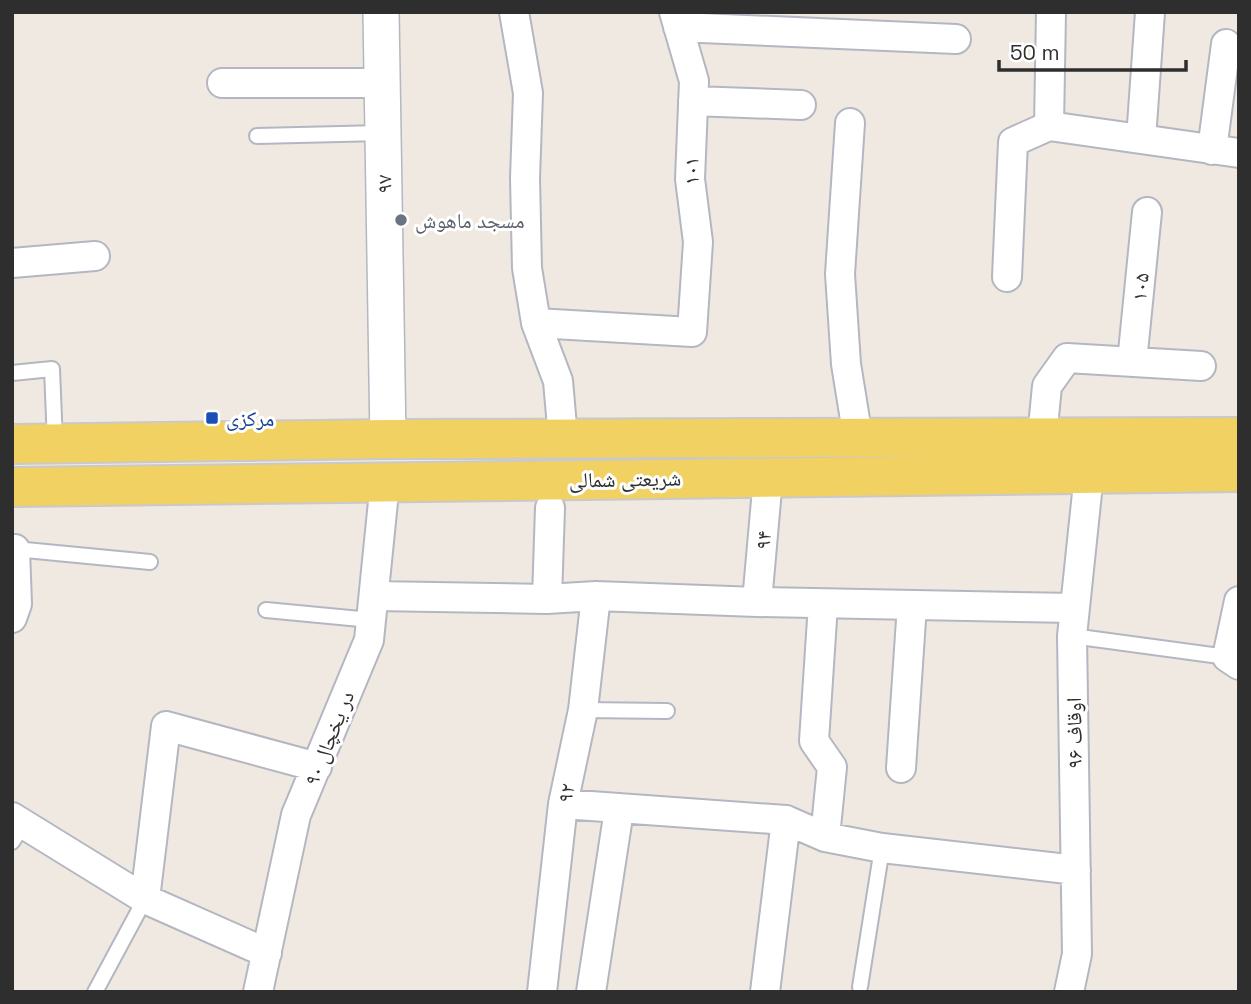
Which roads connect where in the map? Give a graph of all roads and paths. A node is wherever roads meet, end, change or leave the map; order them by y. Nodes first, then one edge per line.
1 (514, 12) edge
2 (1051, 12) edge
3 (1150, 12) edge
4 (376, 13) edge
5 (676, 20) edge
6 (956, 39) dead end
7 (1226, 44) dead end
8 (222, 83) dead end
9 (382, 83) junction
10 (693, 101) junction
11 (801, 105) dead end
12 (850, 123) dead end
13 (1049, 126) junction
14 (383, 133) junction
15 (257, 136) dead end
16 (1141, 139) junction
17 (1226, 151) edge
18 (1147, 212) dead end
19 (95, 256) dead end
20 (12, 263) edge
21 (1007, 277) dead end
22 (536, 323) junction
23 (1132, 362) junction
24 (1201, 366) dead end
25 (12, 373) edge
26 (1042, 437) junction
27 (1239, 437) edge
28 (564, 438) junction
29 (858, 438) junction
30 (388, 439) junction
31 (12, 444) edge
32 (55, 444) junction
33 (1239, 472) edge
34 (1089, 474) junction
35 (768, 478) junction
36 (384, 482) junction
37 (12, 487) edge
38 (550, 508) dead end
39 (14, 549) edge
40 (150, 562) dead end
41 (596, 596) junction
42 (547, 599) junction
43 (1239, 601) edge
44 (757, 602) junction
45 (823, 604) junction
46 (912, 605) junction
47 (372, 608) junction
48 (1075, 608) junction
49 (266, 610) dead end
50 (12, 618) edge
51 (1073, 636) junction
52 (1233, 661) edge
53 (583, 710) junction
54 (667, 711) dead end
55 (317, 767) junction
56 (901, 768) dead end
57 (563, 804) junction
58 (619, 810) junction
59 (786, 820) junction
60 (16, 828) edge
61 (825, 837) junction
62 (882, 848) junction
63 (1076, 870) junction
64 (145, 899) junction
65 (267, 953) junction
66 (860, 987) dead end
67 (95, 992) edge
68 (258, 992) edge
69 (542, 992) edge
70 (591, 992) edge
71 (765, 992) edge
72 (1069, 992) edge

1 - 22 street
2 - 13 street
3 - 16 street
4 - 9 street, ۹۷
5 - 6 street
5 - 10 street, ۱۰۱
7 - 17 street
8 - 9 street
9 - 14 street, ۹۷
10 - 11 street
10 - 22 street, ۱۰۱
12 - 29 street
13 - 16 street
13 - 21 street
14 - 15 lane
14 - 30 street, ۹۷
16 - 17 street
18 - 23 street, ۱۰۵
19 - 20 street
22 - 28 street
23 - 24 street
23 - 26 street
25 - 32 lane
26 - 27 main road, شریعتی شمالی
26 - 29 main road, شریعتی شمالی
28 - 29 main road, شریعتی شمالی
28 - 30 main road, شریعتی شمالی
30 - 32 main road, شریعتی شمالی
31 - 32 main road, شریعتی شمالی
33 - 34 main road, شریعتی شمالی
34 - 35 main road, شریعتی شمالی
34 - 48 street, اوقاف ۹۶
35 - 36 main road, شریعتی شمالی
35 - 44 street, ۹۴
36 - 37 main road, شریعتی شمالی
36 - 47 street, در یخچال ۹۰
38 - 42 street
39 - 40 lane
39 - 50 street
41 - 42 street
41 - 44 street
41 - 53 street, ۹۲
42 - 47 street
43 - 52 street
44 - 45 street
45 - 46 street
45 - 61 street
46 - 48 street
46 - 56 street
47 - 49 lane
47 - 55 street, در یخچال ۹۰
48 - 51 street, اوقاف ۹۶
51 - 52 lane
51 - 63 street, اوقاف ۹۶
53 - 54 lane
53 - 57 street, ۹۲
55 - 64 street
55 - 65 street, در یخچال ۹۰
57 - 58 street
57 - 69 street, ۹۲
58 - 59 street
58 - 70 street
59 - 61 street
59 - 71 street
60 - 64 street
61 - 62 street
62 - 63 street
62 - 66 lane
63 - 72 street, اوقاف ۹۶
64 - 65 street
64 - 67 lane
65 - 68 street, در یخچال ۹۰

